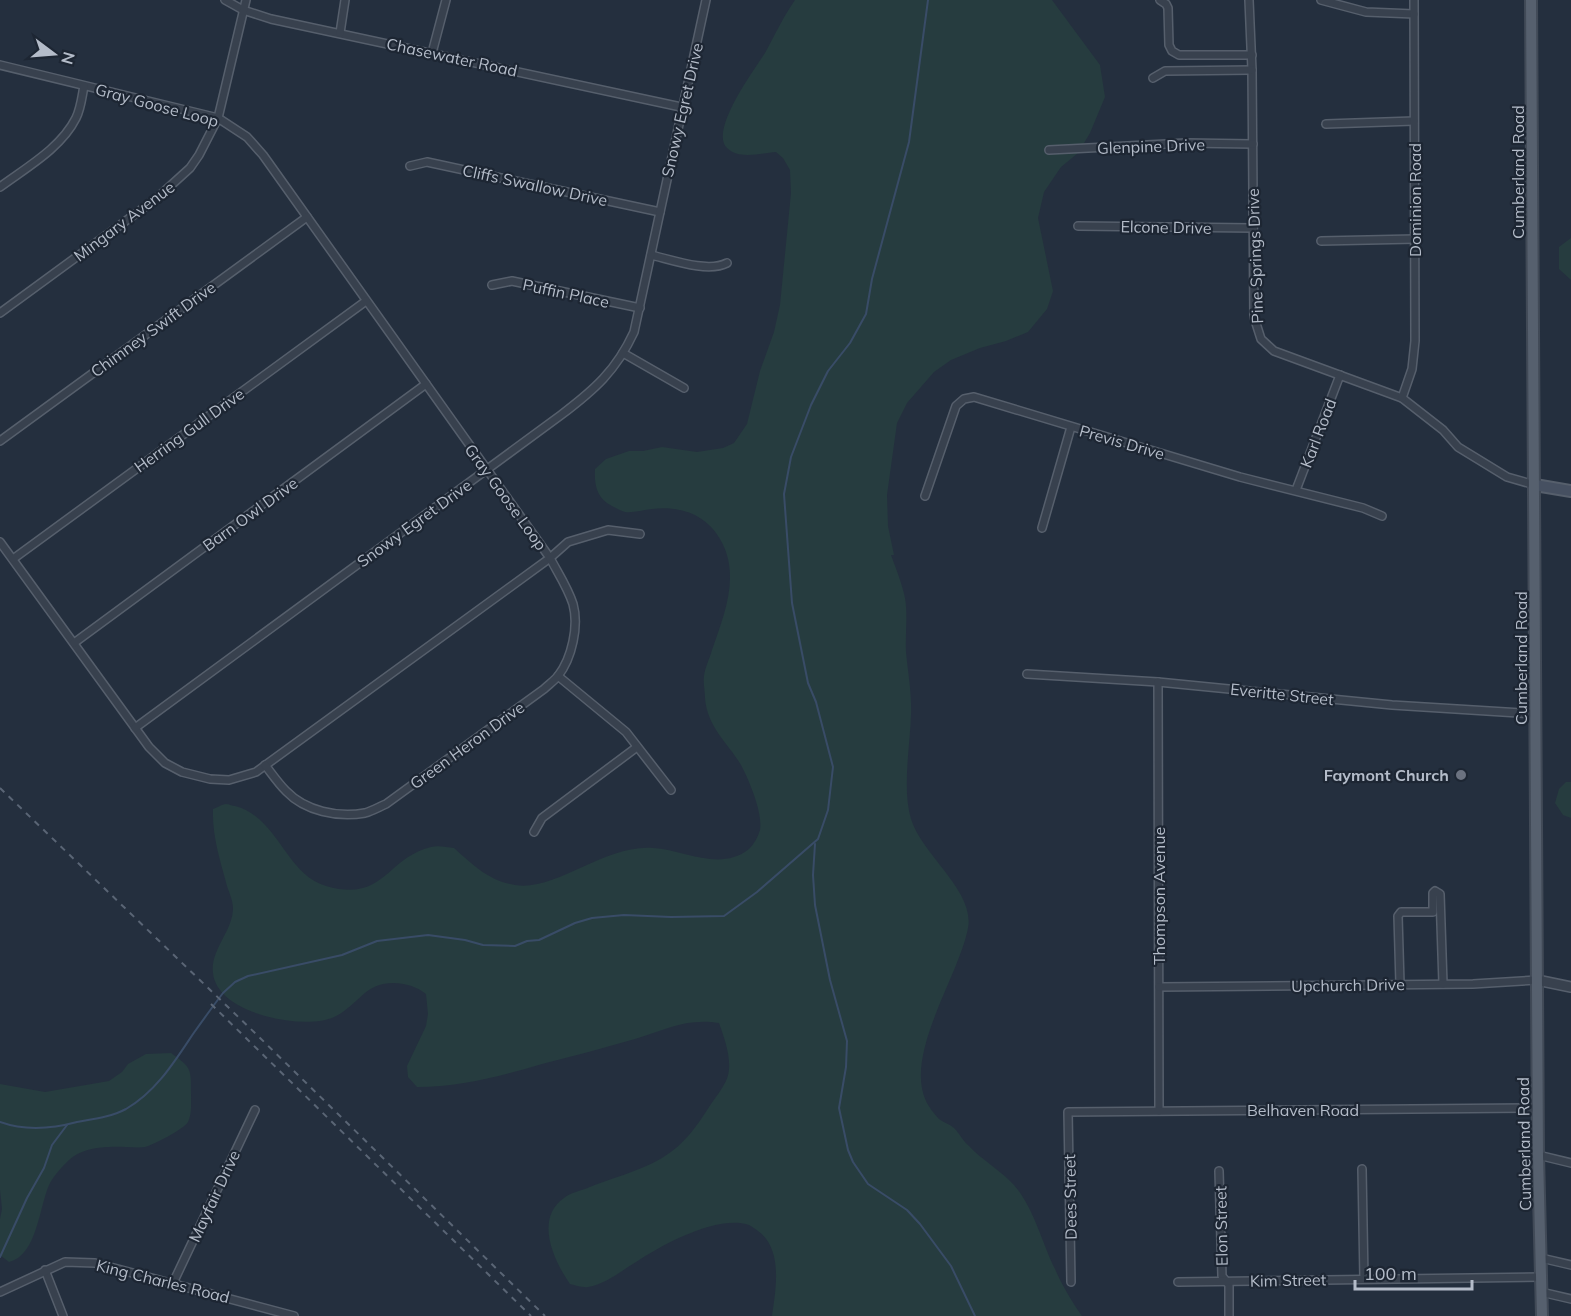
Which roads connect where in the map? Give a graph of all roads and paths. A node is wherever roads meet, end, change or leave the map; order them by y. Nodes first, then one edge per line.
1 (225, 0) edge
2 (246, 0) edge
3 (345, 0) edge
4 (446, 0) edge
5 (706, 0) edge
6 (1160, 0) edge
7 (1249, 0) edge
8 (1321, 0) edge
9 (1414, 0) edge
10 (1531, 0) edge
11 (243, 10) junction
12 (1414, 14) junction
13 (340, 33) junction
14 (432, 53) junction
15 (1252, 55) junction
16 (0, 65) edge
17 (1252, 70) junction
18 (1153, 78) dead end
19 (84, 86) junction
20 (681, 107) junction
21 (218, 118) junction
22 (1414, 122) junction
23 (1326, 124) dead end
24 (1253, 144) junction
25 (1049, 150) dead end
26 (410, 166) dead end
27 (0, 187) edge
28 (660, 212) junction
29 (307, 217) junction
30 (1078, 226) dead end
31 (1253, 228) junction
32 (1415, 239) junction
33 (1321, 241) dead end
34 (651, 255) junction
35 (727, 263) dead end
36 (492, 285) dead end
37 (366, 301) junction
38 (640, 308) junction
39 (0, 313) edge
40 (623, 353) junction
41 (1340, 375) junction
42 (426, 384) junction
43 (684, 388) dead end
44 (1402, 398) junction
45 (1071, 427) junction
46 (0, 441) edge
47 (487, 470) junction
48 (1535, 485) junction
49 (1296, 490) junction
50 (1571, 491) edge
51 (926, 496) dead end
52 (1382, 516) dead end
53 (1042, 528) dead end
54 (640, 534) dead end
55 (0, 542) edge
56 (550, 558) junction
57 (13, 559) junction
58 (74, 643) junction
59 (1028, 674) dead end
60 (558, 676) junction
61 (1158, 682) junction
62 (1536, 714) junction
63 (135, 728) junction
64 (637, 747) junction
65 (265, 765) junction
66 (671, 790) dead end
67 (534, 832) dead end
68 (1538, 981) junction
69 (1400, 984) junction
70 (1443, 984) junction
71 (1159, 987) junction
72 (1571, 987) edge
73 (1538, 1108) junction
74 (255, 1110) dead end
75 (1159, 1111) junction
76 (1068, 1112) joint
77 (1538, 1155) junction
78 (1571, 1163) edge
79 (1362, 1169) dead end
80 (1219, 1171) dead end
81 (1541, 1258) junction
82 (1571, 1265) edge
83 (45, 1270) junction
84 (1542, 1276) junction
85 (1364, 1279) junction
86 (1226, 1281) junction
87 (1071, 1282) dead end
88 (1178, 1282) dead end
89 (173, 1283) junction
90 (0, 1292) edge
91 (1542, 1292) junction
92 (1571, 1299) edge
93 (63, 1316) edge
94 (294, 1316) edge
95 (1229, 1316) edge
96 (1542, 1316) edge

1 - 11 street, Chasewater Road
2 - 11 street, Mingary Avenue
3 - 13 street
4 - 14 street
5 - 20 street, Snowy Egret Drive
6 - 15 street
7 - 15 street, Pine Springs Drive
8 - 12 street
9 - 12 street, Dominion Road
10 - 48 main road, Cumberland Road
11 - 13 street, Chasewater Road
11 - 21 street, Mingary Avenue
12 - 22 street, Dominion Road
13 - 14 street, Chasewater Road
14 - 20 street, Chasewater Road
15 - 17 street, Pine Springs Drive
16 - 19 street, Gray Goose Loop
17 - 18 street
17 - 24 street, Pine Springs Drive
19 - 21 street, Gray Goose Loop
19 - 27 street
20 - 28 street, Snowy Egret Drive
21 - 29 street, Gray Goose Loop
21 - 39 street, Mingary Avenue
22 - 23 street
22 - 32 street, Dominion Road
24 - 25 street, Glenpine Drive
24 - 31 street, Pine Springs Drive
26 - 28 street, Cliffs Swallow Drive
28 - 34 street, Snowy Egret Drive
29 - 37 street, Gray Goose Loop
29 - 46 street, Chimney Swift Drive
30 - 31 street, Elcone Drive
31 - 41 street, Pine Springs Drive
32 - 33 street
32 - 44 street, Dominion Road
34 - 35 street
34 - 38 street, Snowy Egret Drive
36 - 38 street, Puffin Place
37 - 42 street, Gray Goose Loop
37 - 57 street, Herring Gull Drive
38 - 40 street, Snowy Egret Drive
40 - 43 street
40 - 47 street, Snowy Egret Drive
41 - 44 street, Pine Springs Drive
41 - 49 street, Karl Road
42 - 47 street, Gray Goose Loop
42 - 58 street, Barn Owl Drive
44 - 48 street, Pine Springs Drive
45 - 49 street, Previs Drive
45 - 51 street, Previs Drive
45 - 53 street
47 - 56 street, Gray Goose Loop
47 - 63 street, Snowy Egret Drive
48 - 50 main road
48 - 62 main road, Cumberland Road
49 - 52 street, Previs Drive
54 - 56 street
55 - 57 street, Gray Goose Loop
56 - 60 street, Green Heron Drive
56 - 65 street, Gray Goose Loop
57 - 58 street, Gray Goose Loop
58 - 63 street, Gray Goose Loop
59 - 61 street, Everitte Street
60 - 64 street
60 - 65 street, Green Heron Drive
61 - 62 street, Everitte Street
61 - 71 street, Thompson Avenue
62 - 68 main road, Cumberland Road
63 - 65 street, Gray Goose Loop
64 - 66 street
64 - 67 street
68 - 70 street, Upchurch Drive
68 - 72 street
68 - 73 main road, Cumberland Road
69 - 70 street, Upchurch Drive
69 - 70 street
69 - 71 street, Upchurch Drive
71 - 75 street, Thompson Avenue
73 - 75 street, Belhaven Road
73 - 77 main road, Cumberland Road
74 - 89 street, Mayfair Drive
75 - 76 street, Belhaven Road
76 - 87 street, Dees Street
77 - 78 street
77 - 81 main road, Cumberland Road
79 - 85 street
80 - 86 street, Elon Street
81 - 82 street
81 - 84 main road, Cumberland Road
83 - 89 street, King Charles Road
83 - 90 street, King Charles Road
83 - 93 street
84 - 85 street, Kim Street
84 - 91 main road, Cumberland Road
85 - 86 street, Kim Street
86 - 88 street, Kim Street
86 - 95 street, Elon Street
89 - 94 street, King Charles Road
91 - 92 street
91 - 96 main road, Cumberland Road

